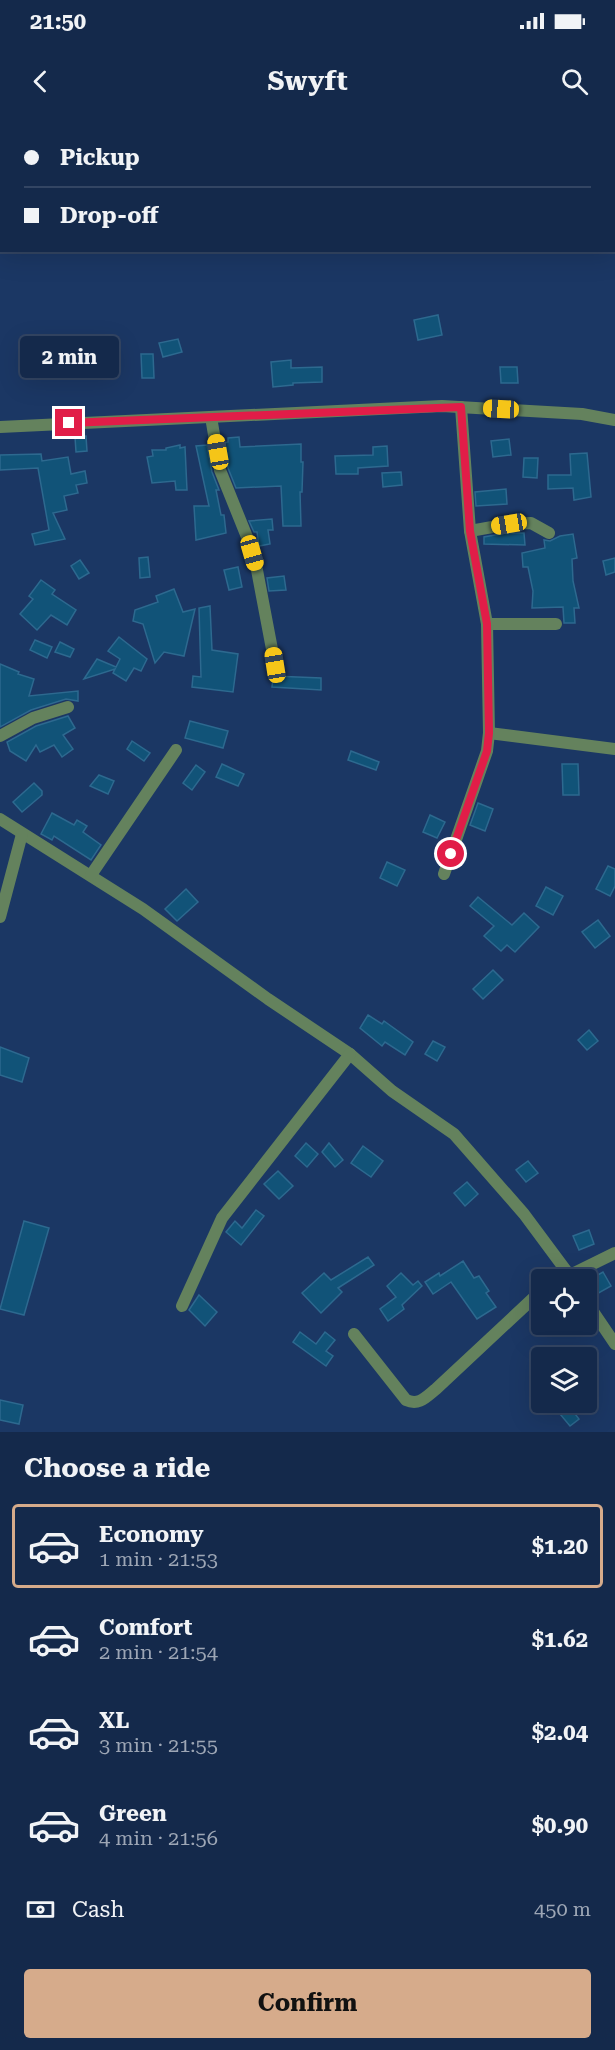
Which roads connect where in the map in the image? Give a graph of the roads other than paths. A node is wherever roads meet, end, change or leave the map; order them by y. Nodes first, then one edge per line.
1 (461, 407) junction
2 (211, 417) junction
3 (615, 420) edge
4 (0, 427) edge
5 (470, 531) junction
6 (549, 533) dead end
7 (487, 624) junction
8 (556, 624) dead end
9 (275, 665) dead end
10 (68, 707) dead end
11 (489, 733) junction
12 (0, 736) edge
13 (615, 749) edge
14 (176, 750) dead end
15 (0, 819) edge
16 (22, 834) junction
17 (444, 874) dead end
18 (92, 875) junction
19 (0, 917) edge
20 (350, 1054) junction
21 (615, 1253) edge
22 (561, 1269) edge
23 (584, 1269) edge
24 (531, 1300) edge
25 (182, 1306) dead end
26 (597, 1317) edge
27 (354, 1334) dead end
28 (615, 1344) edge

1 - 2 street
1 - 3 street
1 - 5 street
2 - 4 street
2 - 9 street
5 - 6 street
5 - 7 street
7 - 8 street
7 - 11 street
10 - 12 street
11 - 13 street
11 - 17 street
14 - 18 street
15 - 16 street
16 - 18 street
16 - 19 street
18 - 20 street
20 - 22 street
20 - 25 street
21 - 23 street
24 - 27 street
26 - 28 street

